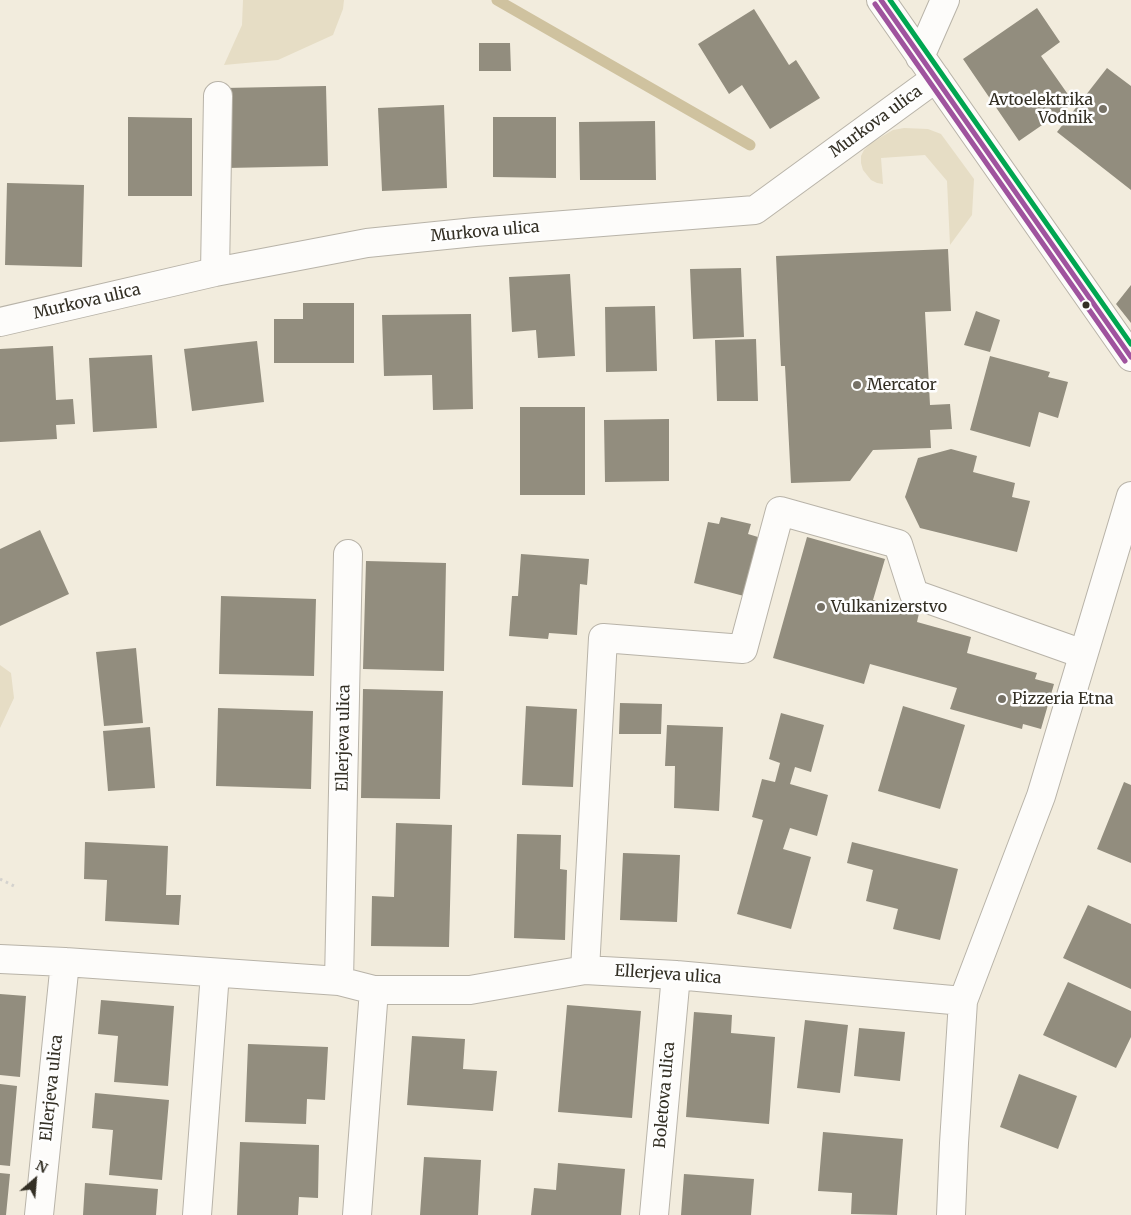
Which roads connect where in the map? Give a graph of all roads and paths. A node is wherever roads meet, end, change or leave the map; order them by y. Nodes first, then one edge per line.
1 (881, 0) edge
2 (945, 0) edge
3 (920, 57) junction
4 (936, 78) junction
5 (218, 96) dead end
6 (215, 272) junction
7 (0, 322) edge
8 (1131, 358) edge
9 (1131, 496) edge
10 (348, 554) dead end
11 (1083, 654) junction
12 (0, 880) edge
13 (14, 886) dead end
14 (0, 959) edge
15 (65, 962) junction
16 (585, 970) junction
17 (215, 973) junction
18 (676, 975) junction
19 (339, 981) junction
20 (374, 990) junction
21 (963, 1001) junction
22 (39, 1215) edge
23 (197, 1215) edge
24 (357, 1215) edge
25 (654, 1215) edge
26 (952, 1215) edge

1 - 3 street
2 - 3 street
3 - 4 street
4 - 6 street, Murkova ulica
4 - 8 street
5 - 6 street
6 - 7 street, Murkova ulica
9 - 11 street
10 - 19 street, Ellerjeva ulica
11 - 16 street
11 - 21 street
12 - 13 path
14 - 15 street, Ellerjeva ulica
15 - 17 street, Ellerjeva ulica
15 - 22 street, Ellerjeva ulica
16 - 18 street, Ellerjeva ulica
16 - 20 street, Ellerjeva ulica
17 - 19 street, Ellerjeva ulica
17 - 23 street
18 - 21 street, Ellerjeva ulica
18 - 25 street, Boletova ulica
19 - 20 street, Ellerjeva ulica
20 - 24 street
21 - 26 street

